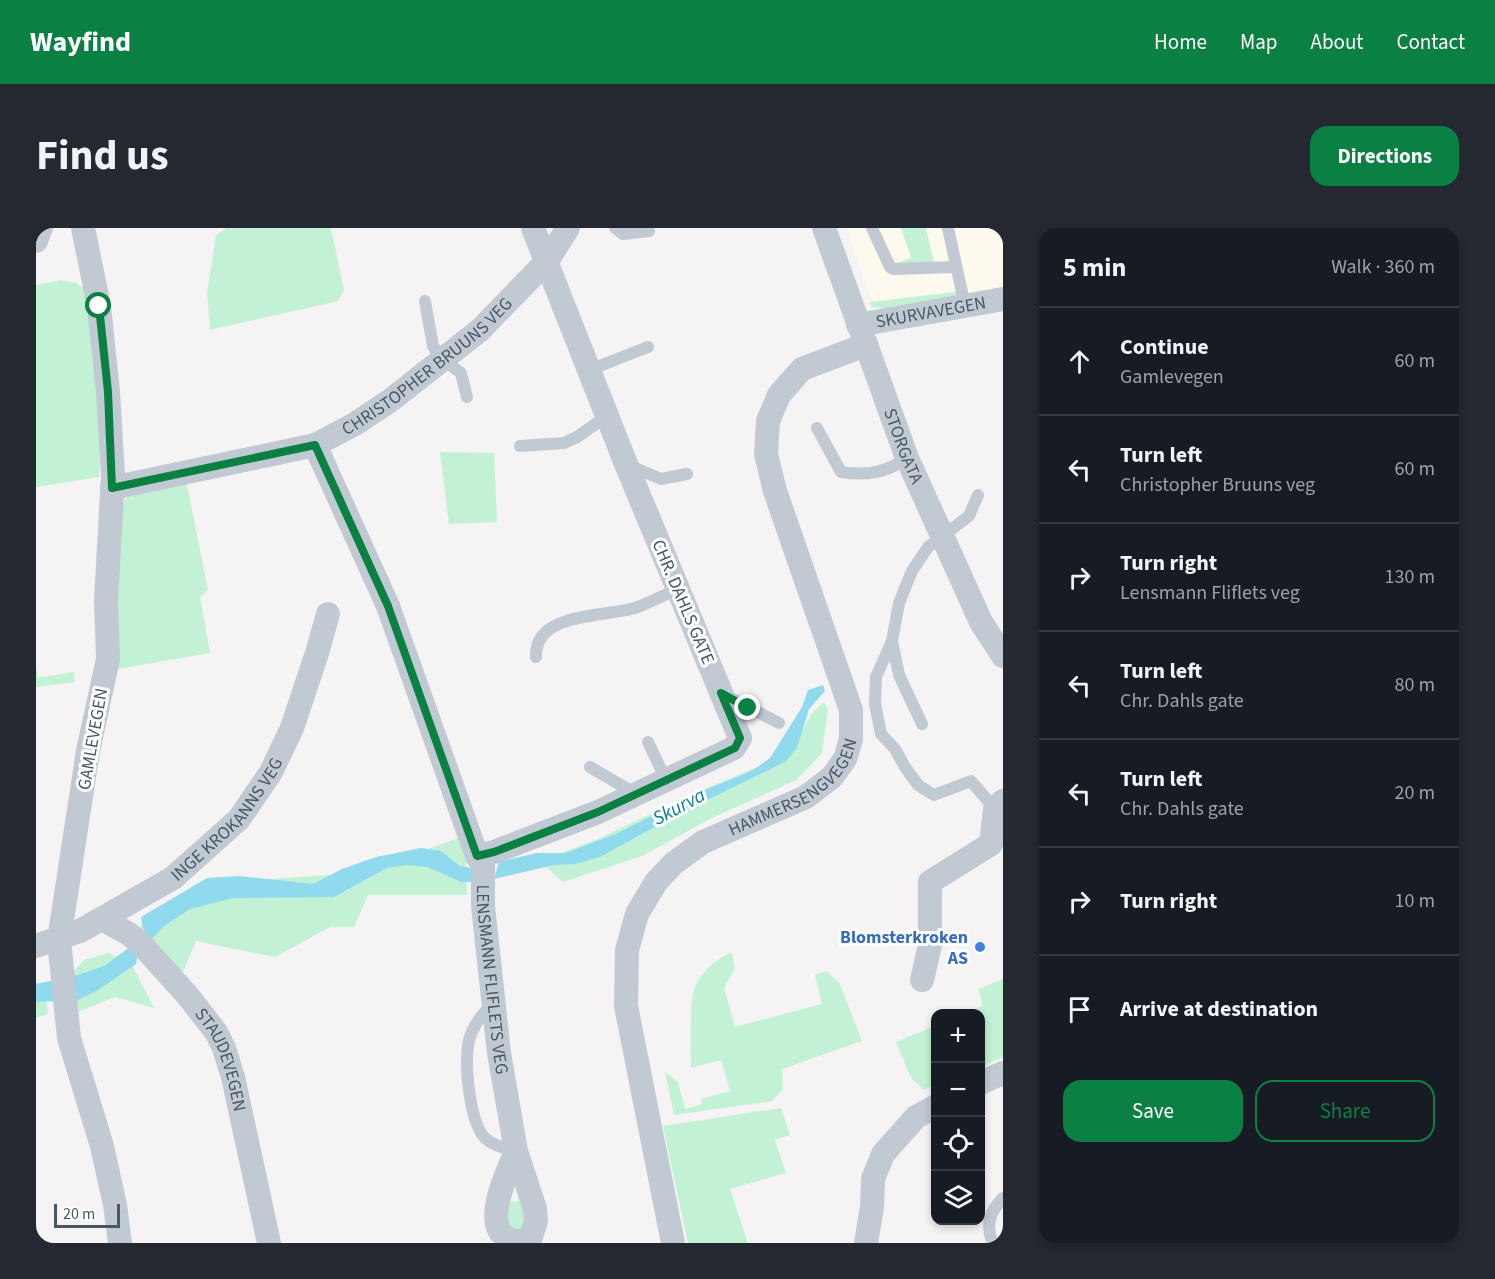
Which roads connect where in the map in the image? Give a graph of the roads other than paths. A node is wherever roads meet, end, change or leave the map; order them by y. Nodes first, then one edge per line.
1 (40, 228) edge
2 (533, 228) edge
3 (568, 228) edge
4 (615, 228) edge
5 (825, 228) edge
6 (872, 228) edge
7 (948, 228) edge
8 (87, 229) edge
9 (649, 231) dead end
10 (36, 241) edge
11 (547, 261) junction
12 (956, 267) junction
13 (1003, 299) edge
14 (425, 300) dead end
15 (965, 306) junction
16 (861, 335) junction
17 (648, 347) dead end
18 (442, 359) junction
19 (589, 370) junction
20 (467, 397) dead end
21 (607, 416) junction
22 (817, 428) dead end
23 (315, 445) junction
24 (520, 446) dead end
25 (906, 458) junction
26 (626, 464) junction
27 (687, 474) dead end
28 (112, 488) junction
29 (978, 495) dead end
30 (942, 536) junction
31 (678, 590) junction
32 (328, 614) dead end
33 (892, 641) junction
34 (1003, 656) edge
35 (536, 657) dead end
36 (721, 693) junction
37 (779, 723) dead end
38 (922, 724) dead end
39 (648, 742) dead end
40 (590, 767) dead end
41 (666, 780) junction
42 (636, 794) junction
43 (999, 805) edge
44 (482, 868) junction
45 (102, 919) junction
46 (59, 939) junction
47 (36, 946) edge
48 (922, 980) dead end
49 (494, 1001) junction
50 (1003, 1073) edge
51 (985, 1081) edge
52 (931, 1109) edge
53 (516, 1150) joint
54 (1003, 1198) edge
55 (120, 1243) edge
56 (269, 1243) edge
57 (673, 1243) edge
58 (866, 1243) edge
59 (993, 1243) edge

1 - 10 street
2 - 11 street, CHR. DAHLS GATE
3 - 11 street, CHRISTOPHER BRUUNS VEG
4 - 9 lane
5 - 16 street, STORGATA
6 - 12 lane
7 - 12 lane
8 - 28 street, GAMLEVEGEN
11 - 18 street, CHRISTOPHER BRUUNS VEG
11 - 19 street, CHR. DAHLS GATE
12 - 15 lane
13 - 15 street, SKURVAVEGEN
14 - 18 lane
15 - 16 street, SKURVAVEGEN
16 - 25 street, STORGATA
16 - 57 street, HAMMERSENGVEGEN
17 - 19 lane
18 - 20 lane
18 - 23 street, CHRISTOPHER BRUUNS VEG
19 - 21 street, CHR. DAHLS GATE
21 - 24 lane
21 - 26 street, CHR. DAHLS GATE
22 - 25 lane
23 - 28 street, CHRISTOPHER BRUUNS VEG
23 - 44 street, LENSMANN FLIFLETS VEG
25 - 30 street, STORGATA
26 - 27 lane
26 - 31 street, CHR. DAHLS GATE
28 - 46 street, GAMLEVEGEN
29 - 30 lane
30 - 33 lane
30 - 34 street, STORGATA
31 - 35 lane
31 - 36 street, CHR. DAHLS GATE
32 - 45 street, INGE KROKANNS VEG
33 - 38 lane
33 - 43 lane
36 - 37 lane
36 - 41 street, CHR. DAHLS GATE
39 - 41 lane
40 - 42 lane
41 - 42 street, CHR. DAHLS GATE
42 - 44 street, CHR. DAHLS GATE
43 - 48 street
44 - 49 street, LENSMANN FLIFLETS VEG
45 - 46 street, INGE KROKANNS VEG
45 - 56 street, STAUDEVEGEN
46 - 47 street, INGE KROKANNS VEG
46 - 55 street, GAMLEVEGEN
49 - 53 street, LENSMANN FLIFLETS VEG
49 - 53 lane
50 - 51 street
52 - 58 street
54 - 59 lane

